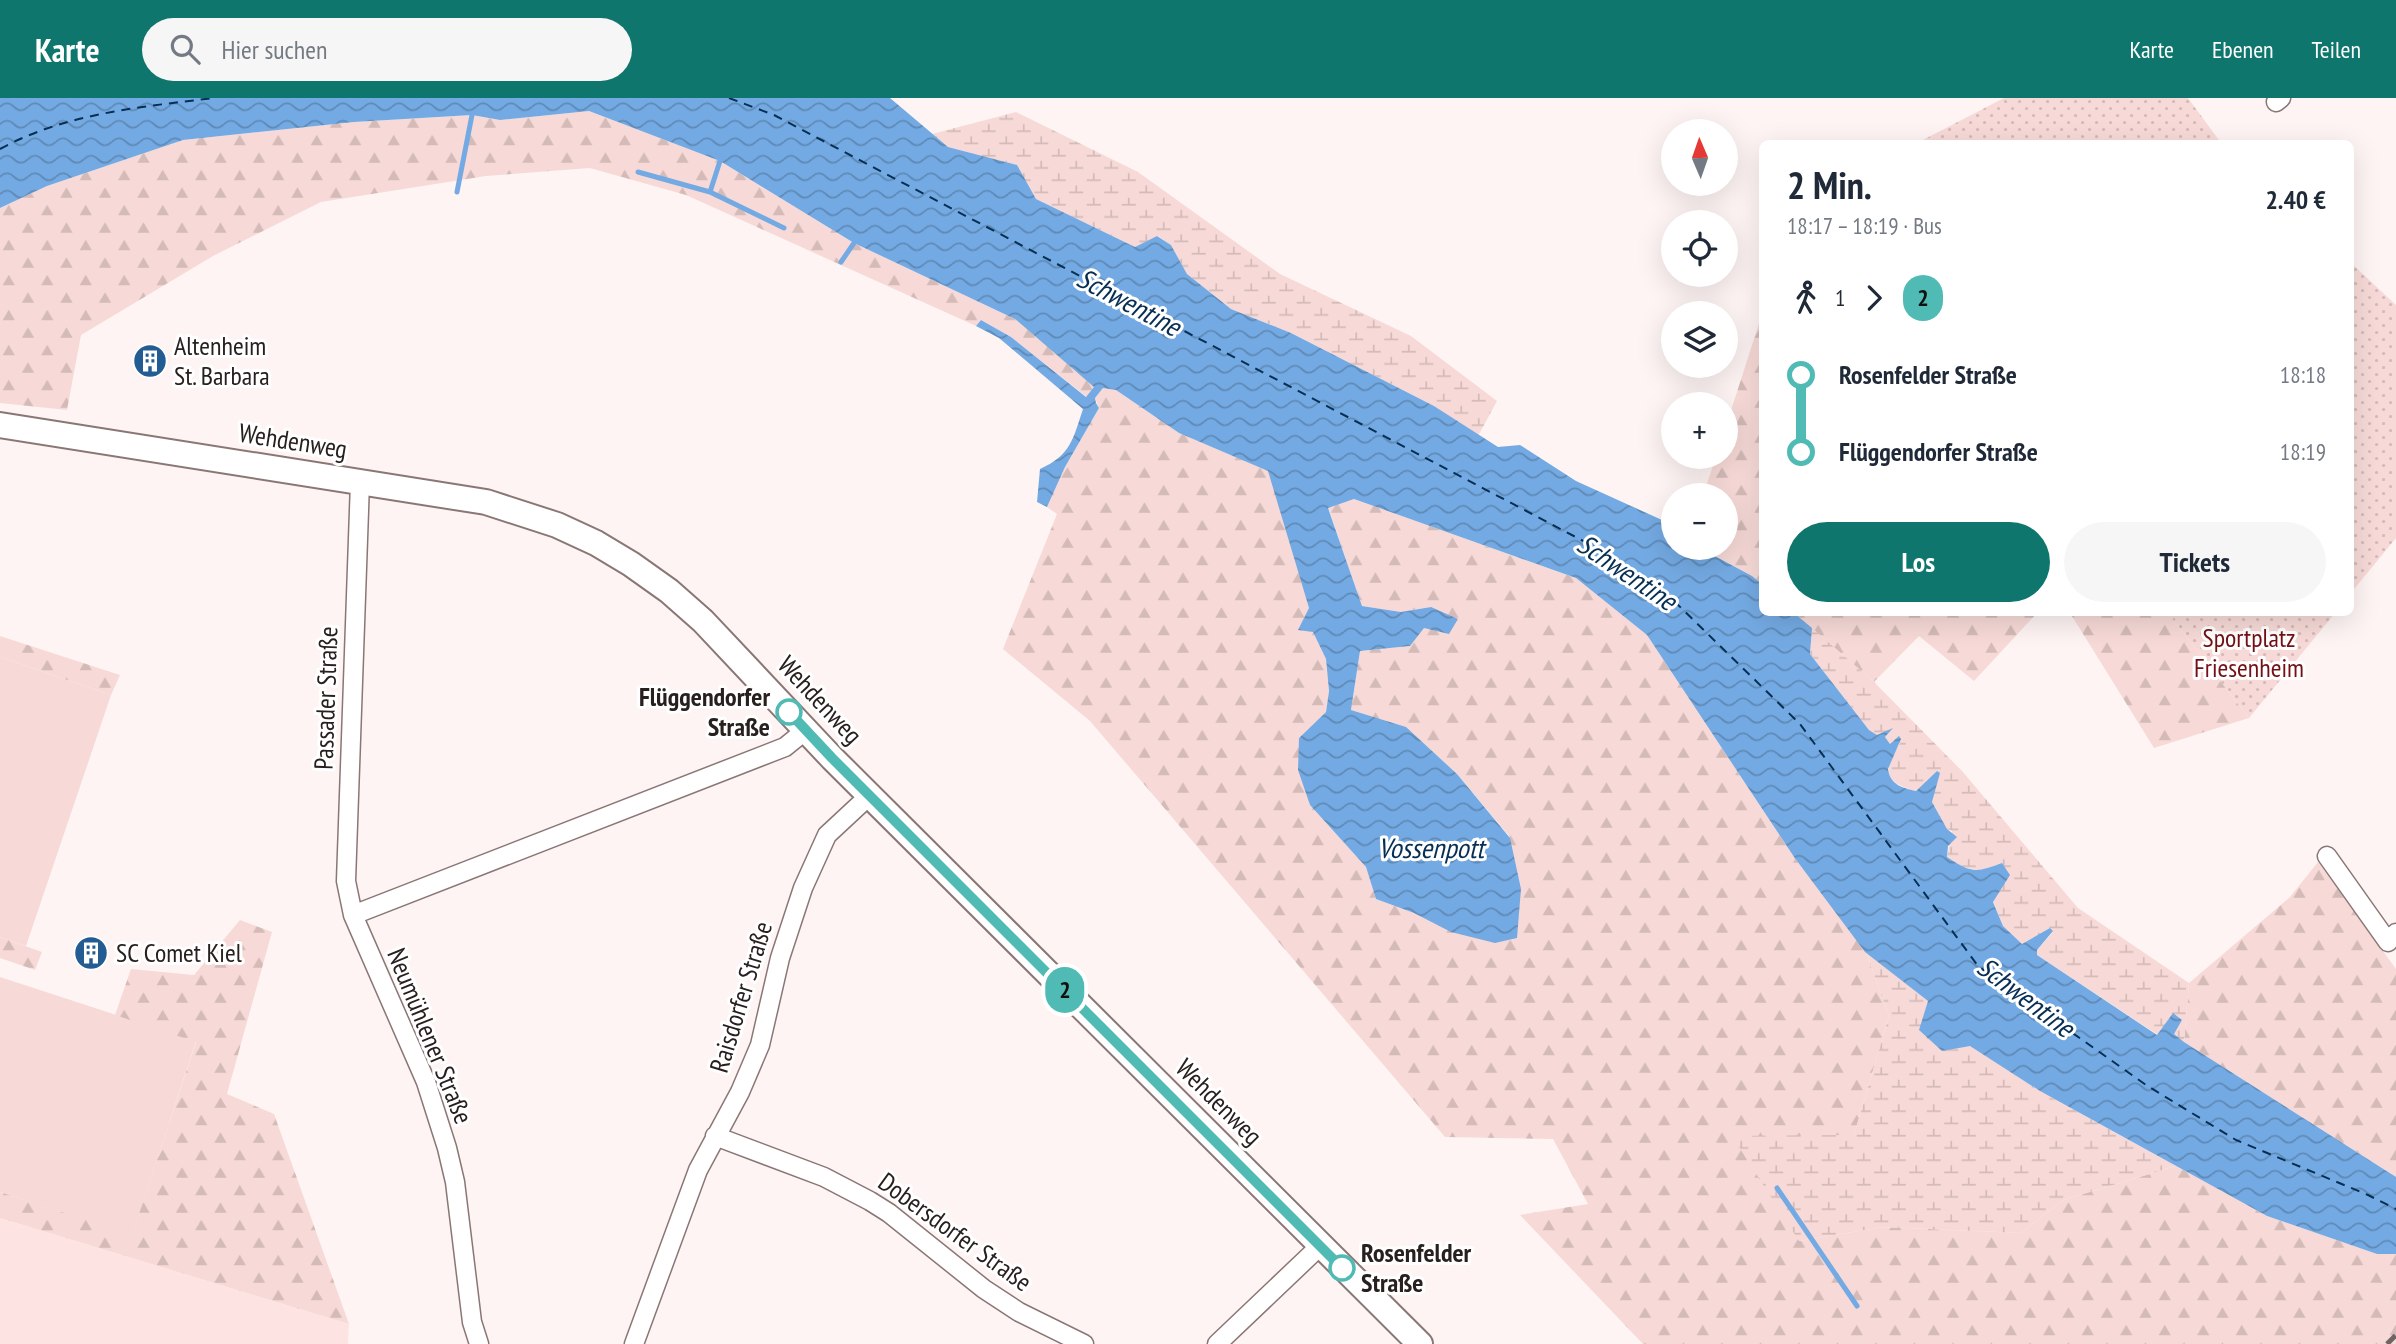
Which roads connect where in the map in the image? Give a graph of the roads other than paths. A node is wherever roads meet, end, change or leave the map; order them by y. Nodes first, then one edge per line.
1 (0, 425) edge
2 (360, 482) junction
3 (806, 730) junction
4 (870, 795) junction
5 (2328, 856) dead end
6 (353, 915) junction
7 (2396, 933) edge
8 (715, 1136) junction
9 (1320, 1245) junction
10 (479, 1344) edge
11 (634, 1344) edge
12 (1084, 1344) edge
13 (1217, 1344) edge
14 (1420, 1344) edge

1 - 2 main road, Wehdenweg
2 - 3 main road, Wehdenweg
2 - 6 street, Passader Straße
3 - 4 main road, Wehdenweg
3 - 6 street
4 - 8 street, Raisdorfer Straße
4 - 9 main road, Wehdenweg
5 - 7 street
6 - 10 street, Neumühlener Straße
8 - 11 street, Raisdorfer Straße
8 - 12 street, Dobersdorfer Straße
9 - 13 street
9 - 14 main road, Wehdenweg

